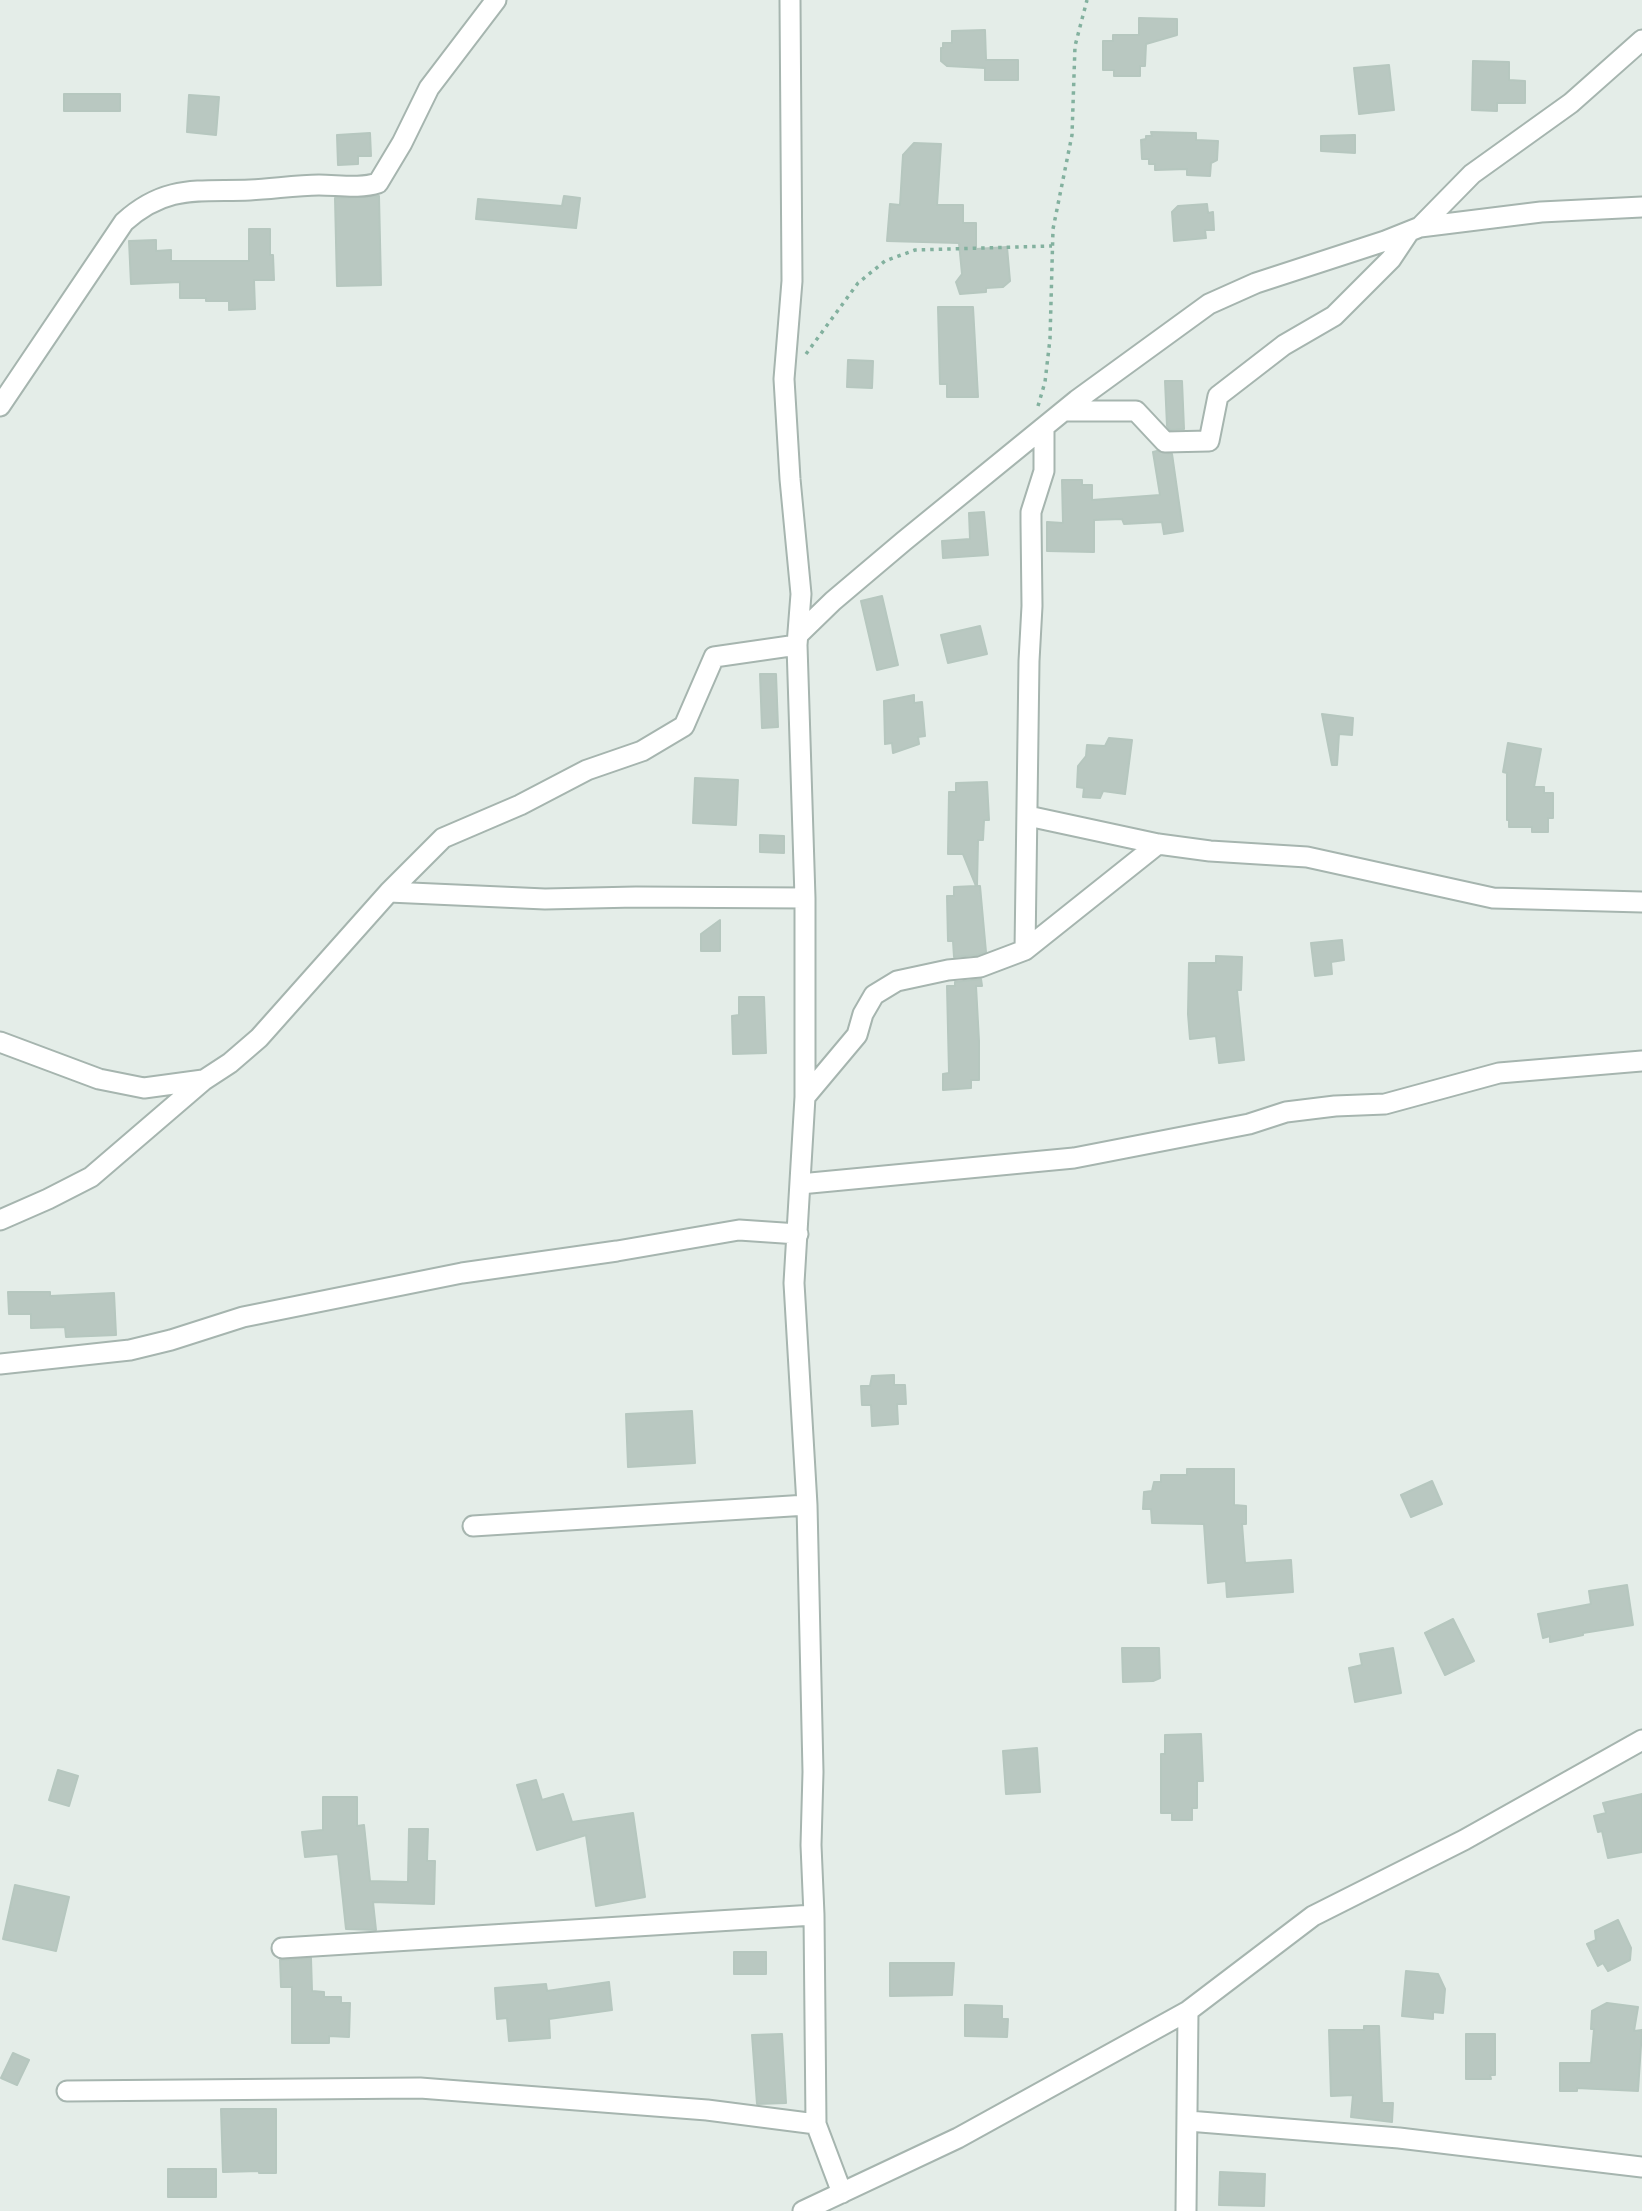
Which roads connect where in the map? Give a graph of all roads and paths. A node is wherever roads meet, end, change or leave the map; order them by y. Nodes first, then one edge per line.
1 (496, 0) edge
2 (790, 0) edge
3 (1087, 0) edge
4 (1642, 40) edge
5 (1642, 207) edge
6 (1415, 229) junction
7 (1052, 246) junction
8 (784, 379) junction
9 (0, 406) edge
10 (1064, 411) junction
11 (1044, 428) junction
12 (1028, 441) junction
13 (798, 640) junction
14 (1028, 816) junction
15 (1158, 844) junction
16 (389, 891) junction
17 (805, 898) junction
18 (1642, 902) edge
19 (1025, 950) junction
20 (0, 1042) edge
21 (1642, 1061) edge
22 (204, 1080) junction
23 (804, 1097) junction
24 (800, 1184) junction
25 (0, 1220) edge
26 (798, 1234) junction
27 (0, 1364) edge
28 (807, 1505) junction
29 (473, 1526) dead end
30 (1642, 1740) edge
31 (814, 1915) junction
32 (282, 1948) dead end
33 (1188, 2011) junction
34 (67, 2091) dead end
35 (1188, 2120) junction
36 (816, 2124) junction
37 (1642, 2167) edge
38 (842, 2193) junction
39 (803, 2211) edge
40 (1186, 2211) edge

1 - 9 street
2 - 8 street
3 - 7 path
4 - 6 street
5 - 6 street
6 - 10 street
6 - 10 street
7 - 8 path
7 - 12 path
8 - 13 street
10 - 11 street
11 - 12 street
11 - 14 street
12 - 13 street
13 - 16 street
13 - 17 street
14 - 15 street
14 - 19 street
15 - 18 street
15 - 19 street
16 - 17 street
16 - 22 street
17 - 23 street
19 - 23 street
20 - 22 street
21 - 24 street
22 - 25 street
23 - 24 street
24 - 26 street
26 - 27 street
26 - 28 street
28 - 29 street
28 - 31 street
30 - 33 street
31 - 32 street
31 - 36 street
33 - 35 street
33 - 38 street
34 - 36 street
35 - 37 street
35 - 40 street
36 - 38 street
38 - 39 street

